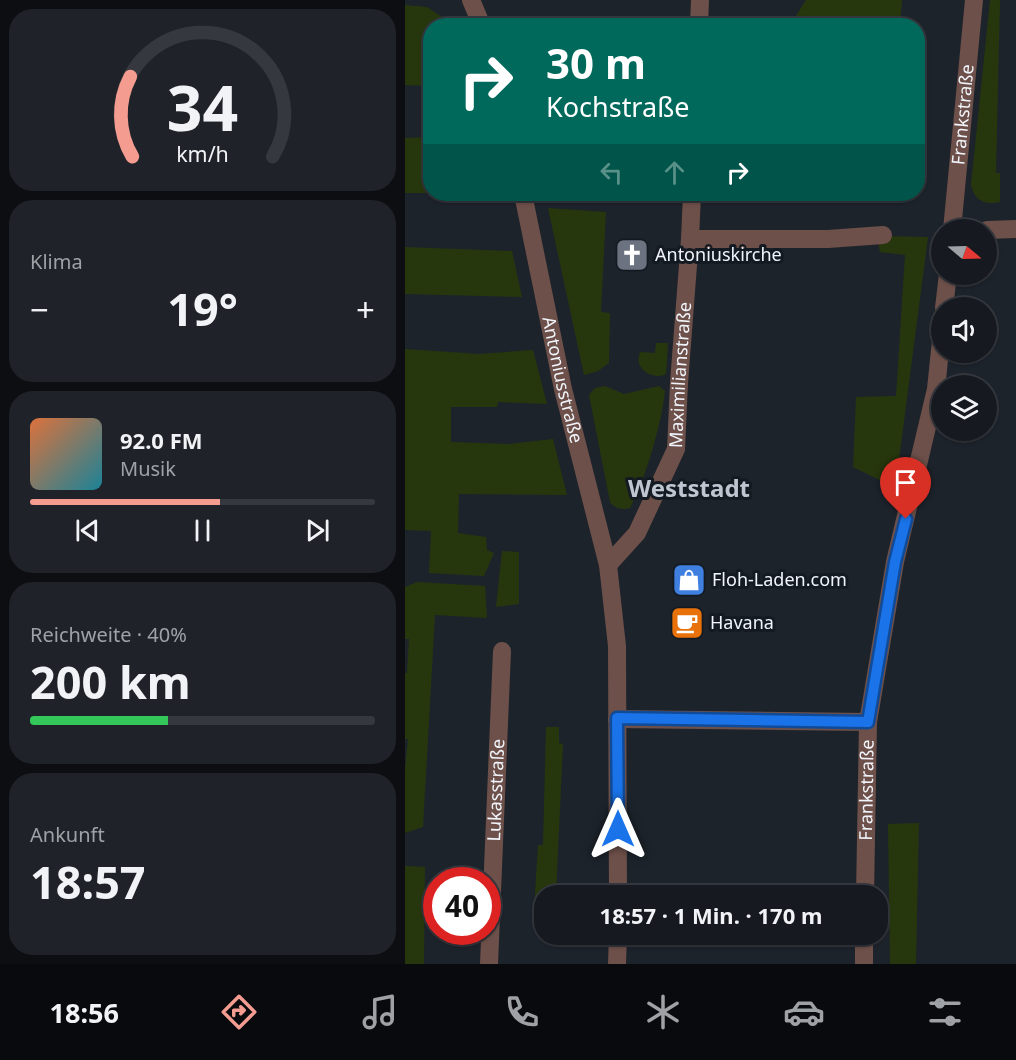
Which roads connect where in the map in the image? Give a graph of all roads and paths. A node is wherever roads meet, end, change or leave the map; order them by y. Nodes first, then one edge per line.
1 (471, 0) edge
2 (700, 0) edge
3 (974, 0) edge
4 (479, 18) edge
5 (699, 18) edge
6 (524, 201) edge
7 (692, 201) edge
8 (953, 219) edge
9 (1013, 229) edge
10 (997, 230) edge
11 (883, 235) dead end
12 (690, 239) junction
13 (939, 363) edge
14 (608, 565) junction
15 (502, 651) dead end
16 (617, 718) junction
17 (868, 722) junction
18 (618, 885) edge
19 (865, 885) edge
20 (618, 945) edge
21 (864, 945) edge
22 (489, 964) edge
23 (617, 964) edge
24 (864, 964) edge

1 - 4 street
2 - 5 street
3 - 8 street, Frankstraße
6 - 14 street, Antoniusstraße
7 - 12 street, Maximilianstraße
9 - 10 street
11 - 12 street
12 - 14 street, Maximilianstraße
13 - 17 street, Frankstraße
14 - 16 street
15 - 22 street, Lukasstraße
16 - 17 street
16 - 18 street
17 - 19 street, Frankstraße
20 - 23 street
21 - 24 street

